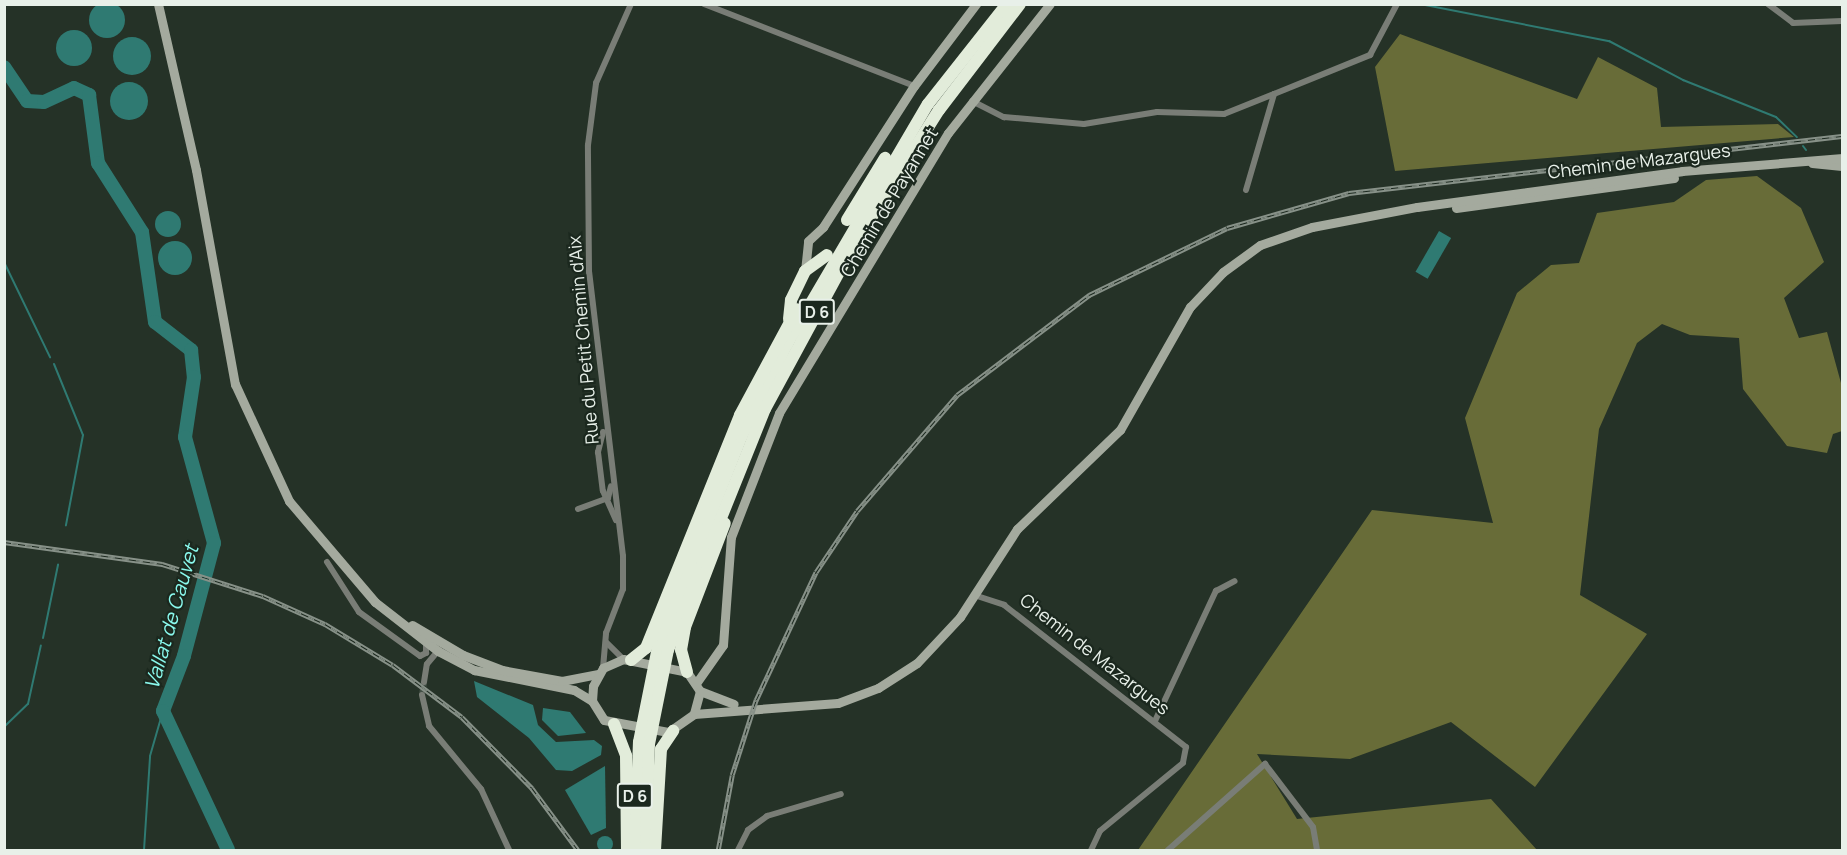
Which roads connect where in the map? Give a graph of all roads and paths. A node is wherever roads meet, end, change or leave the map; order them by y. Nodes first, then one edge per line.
1 (158, 4) edge
2 (631, 4) edge
3 (704, 4) edge
4 (976, 4) edge
5 (1007, 4) edge
6 (1020, 4) edge
7 (1050, 4) edge
8 (1397, 4) edge
9 (1768, 4) edge
10 (1842, 21) edge
11 (956, 64) junction
12 (914, 86) junction
13 (1274, 94) junction
14 (971, 100) junction
15 (1842, 158) edge
16 (1785, 161) junction
17 (1842, 166) edge
18 (1246, 190) dead end
19 (827, 255) junction
20 (806, 271) junction
21 (787, 328) junction
22 (604, 420) junction
23 (748, 449) junction
24 (612, 475) junction
25 (606, 499) junction
26 (578, 509) dead end
27 (619, 528) junction
28 (327, 562) dead end
29 (340, 565) junction
30 (1234, 581) dead end
31 (974, 595) junction
32 (605, 639) junction
33 (426, 643) junction
34 (663, 648) junction
35 (438, 651) junction
36 (627, 660) junction
37 (601, 671) junction
38 (687, 672) junction
39 (424, 682) tunnel mouth
40 (699, 686) junction
41 (422, 695) tunnel mouth
42 (592, 701) junction
43 (769, 709) junction
44 (694, 714) junction
45 (1155, 721) junction
46 (614, 724) junction
47 (673, 731) junction
48 (644, 743) junction
49 (841, 794) dead end
50 (509, 850) edge
51 (627, 850) edge
52 (635, 850) edge
53 (646, 850) edge
54 (655, 850) edge
55 (738, 850) edge
56 (1091, 850) edge
57 (1168, 850) edge
58 (1317, 850) edge

1 - 29 main road
2 - 22 street, Rue du Petit Chemin d'Aix
3 - 12 street
4 - 12 main road
5 - 11 highway, D 6
6 - 23 highway, D 6
7 - 14 main road, Chemin de Payannet
8 - 13 street
9 - 10 street
11 - 19 highway
11 - 34 highway, D 6
12 - 20 main road
13 - 14 street
13 - 18 street
14 - 40 main road, Chemin de Payannet
15 - 16 main road
16 - 17 main road
16 - 31 main road, Chemin de Mazargues
19 - 20 highway
19 - 21 highway
20 - 21 highway
21 - 36 highway
22 - 24 street, Rue du Petit Chemin d'Aix
22 - 25 street
23 - 34 highway, D 6
23 - 38 highway
24 - 25 street
24 - 27 street, Rue du Petit Chemin d'Aix
25 - 26 street
25 - 27 street
27 - 32 street, Rue du Petit Chemin d'Aix
28 - 33 street
29 - 33 main road
29 - 37 main road
30 - 45 street
31 - 43 main road, Chemin de Mazargues
31 - 45 street, Chemin de Mazargues
32 - 36 street
32 - 37 street, Rue du Petit Chemin d'Aix
33 - 35 main road
34 - 48 highway, D 6, bridge
35 - 39 street
35 - 42 main road
36 - 37 main road
36 - 38 main road
37 - 42 main road
38 - 40 main road
40 - 43 main road, Chemin de Mazargues
40 - 44 main road
41 - 50 street
42 - 46 main road
43 - 44 main road, Chemin de Mazargues
44 - 47 main road
45 - 56 street, Chemin de Mazargues
46 - 47 main road
46 - 51 highway
47 - 54 highway
48 - 52 highway, D 6
48 - 53 highway, D 6
49 - 55 street
57 - 58 street

